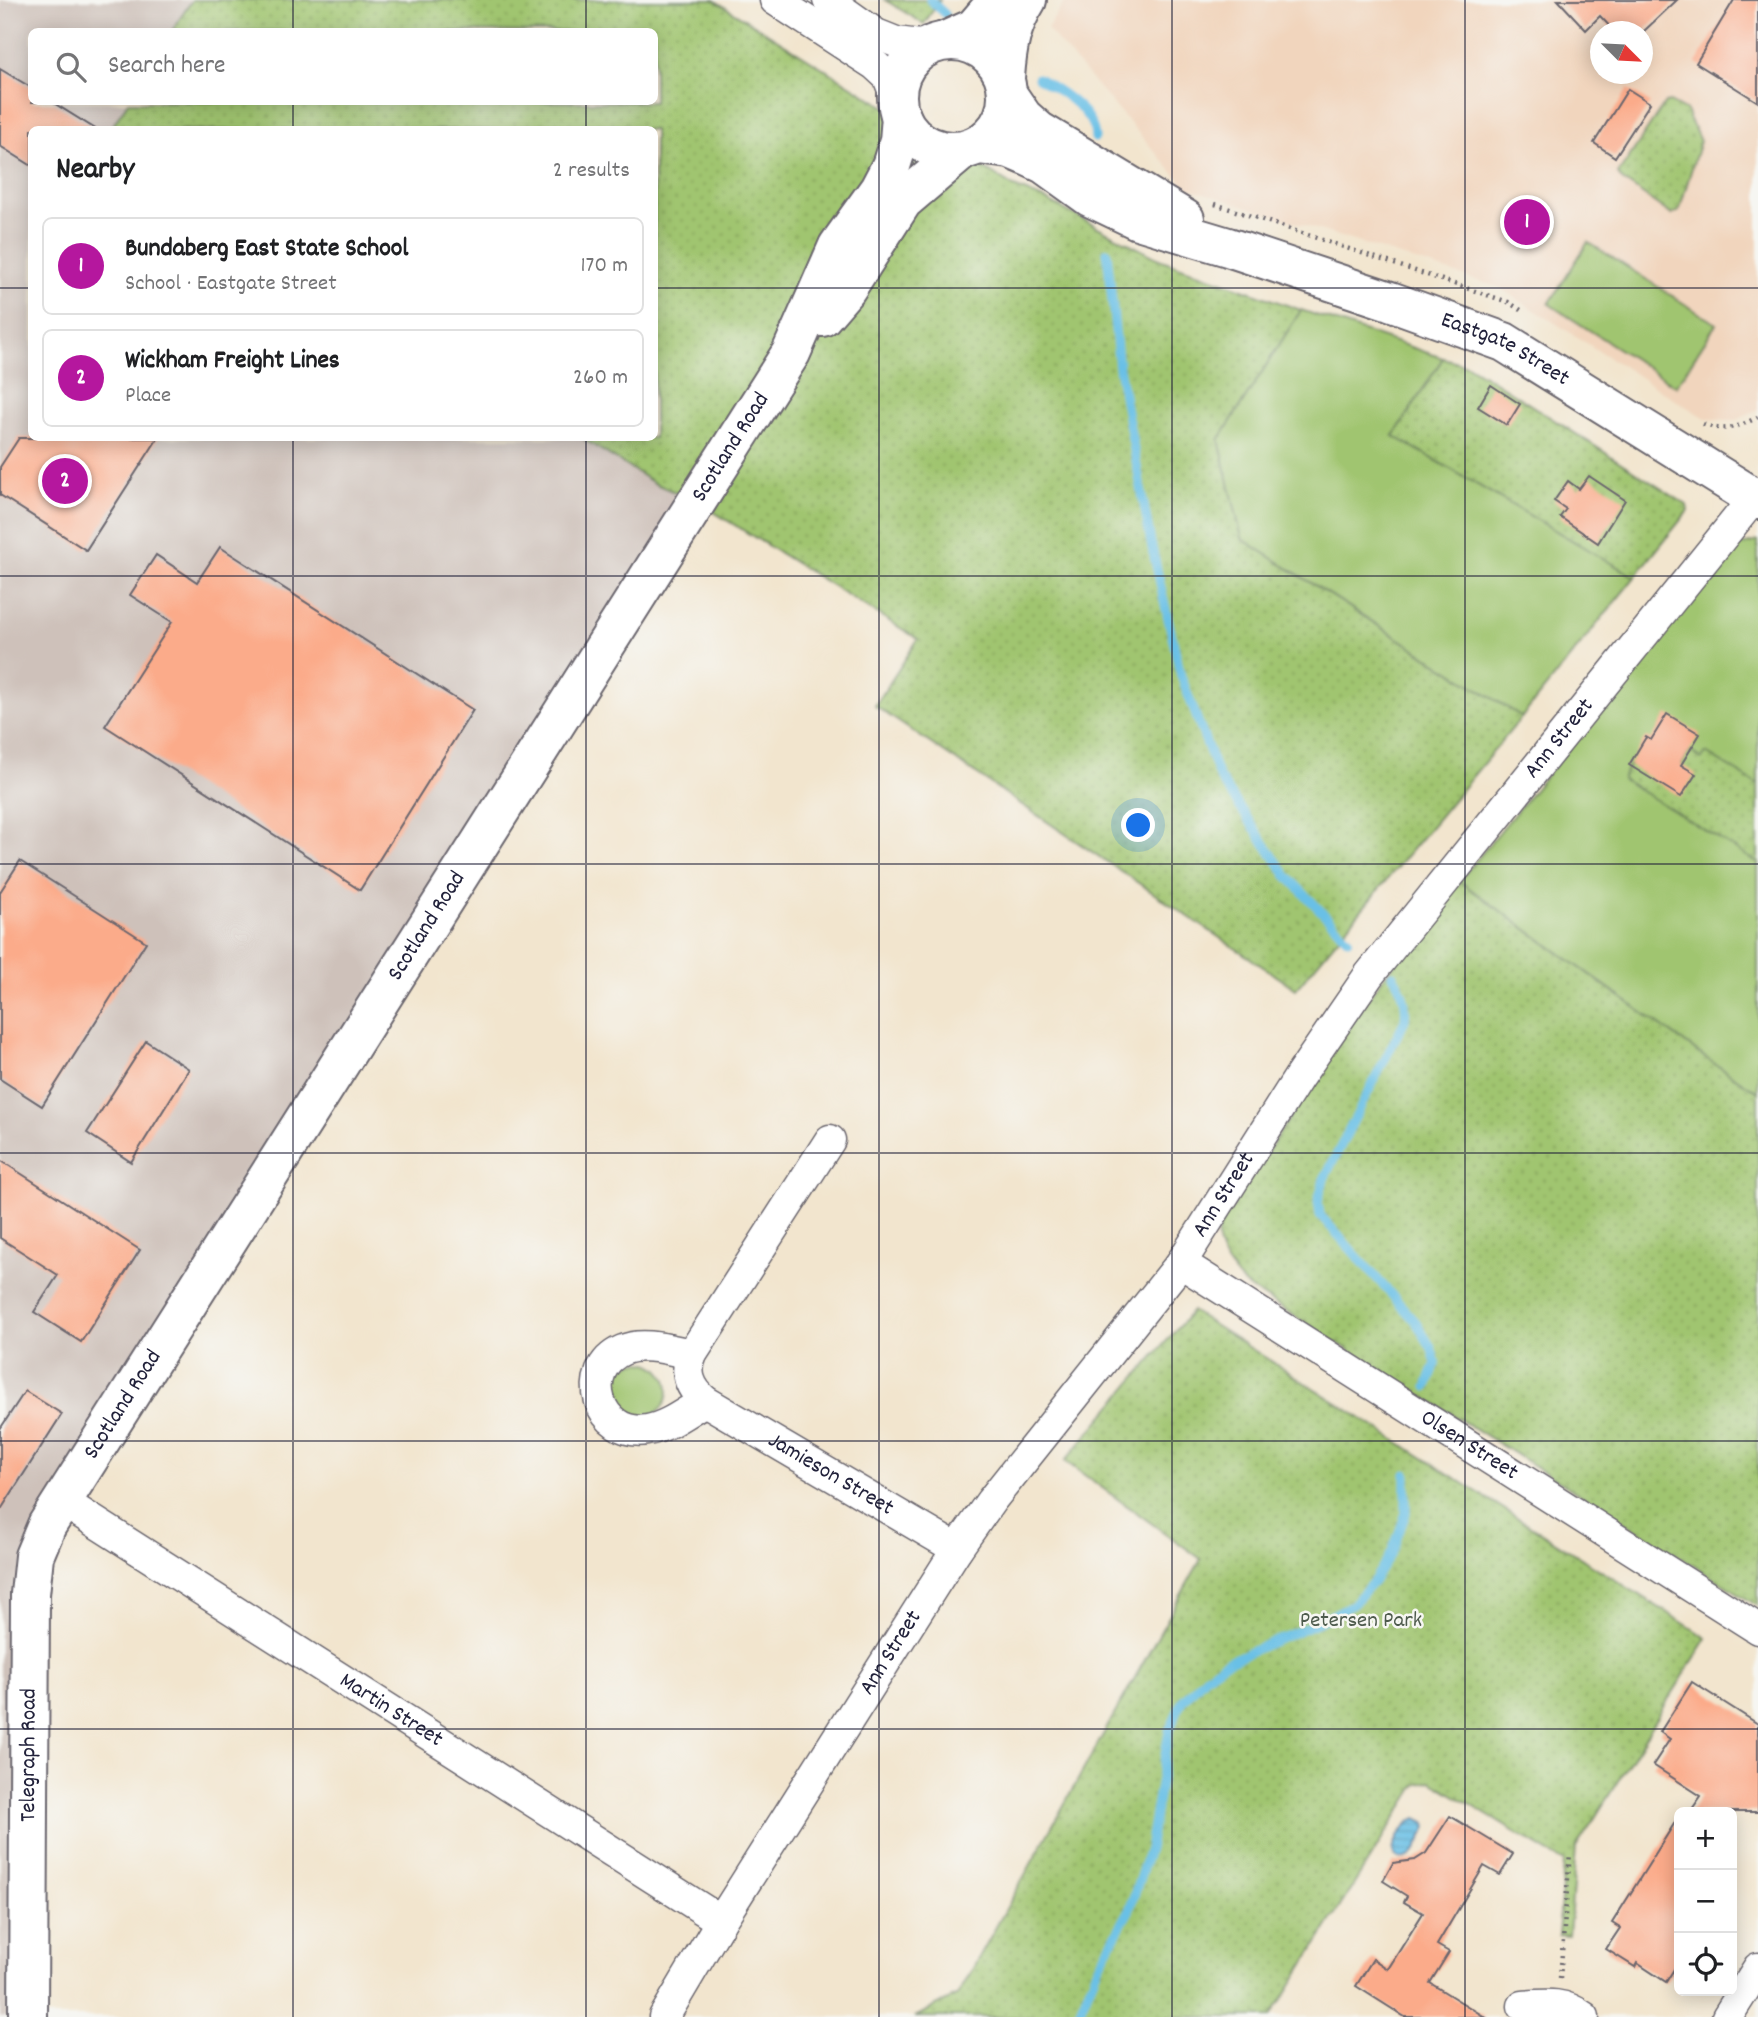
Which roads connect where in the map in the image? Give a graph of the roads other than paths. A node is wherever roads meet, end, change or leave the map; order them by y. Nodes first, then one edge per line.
1 (775, 0) edge
2 (828, 0) edge
3 (998, 0) edge
4 (1027, 0) edge
5 (936, 43) junction
6 (1006, 86) junction
7 (899, 108) junction
8 (970, 148) junction
9 (1228, 247) junction
10 (791, 353) junction
11 (1756, 497) edge
12 (830, 1140) dead end
13 (1181, 1263) junction
14 (692, 1353) junction
15 (705, 1401) junction
16 (62, 1501) junction
17 (957, 1549) junction
18 (1758, 1629) edge
19 (721, 1921) junction
20 (1758, 1968) edge
21 (1523, 2006) dead end
22 (1571, 2011) edge
23 (28, 2017) edge
24 (664, 2017) edge
25 (1727, 2017) edge

1 - 7 street
2 - 5 street
3 - 5 street
4 - 6 street
5 - 6 street
5 - 7 street
6 - 8 street
6 - 9 street, Eastgate Street
7 - 8 street
7 - 10 street, Scotland Road
8 - 9 street, Eastgate Street
8 - 10 street, Scotland Road
9 - 11 street, Eastgate Street
10 - 16 street, Scotland Road
11 - 13 street, Ann Street
12 - 14 street
13 - 17 street, Ann Street
13 - 18 street, Olsen Street
14 - 15 street
14 - 15 street
15 - 17 street, Jamieson Street
16 - 19 street, Martin Street
16 - 23 street, Telegraph Road
17 - 19 street, Ann Street
19 - 24 street, Ann Street
20 - 25 street
21 - 22 street

